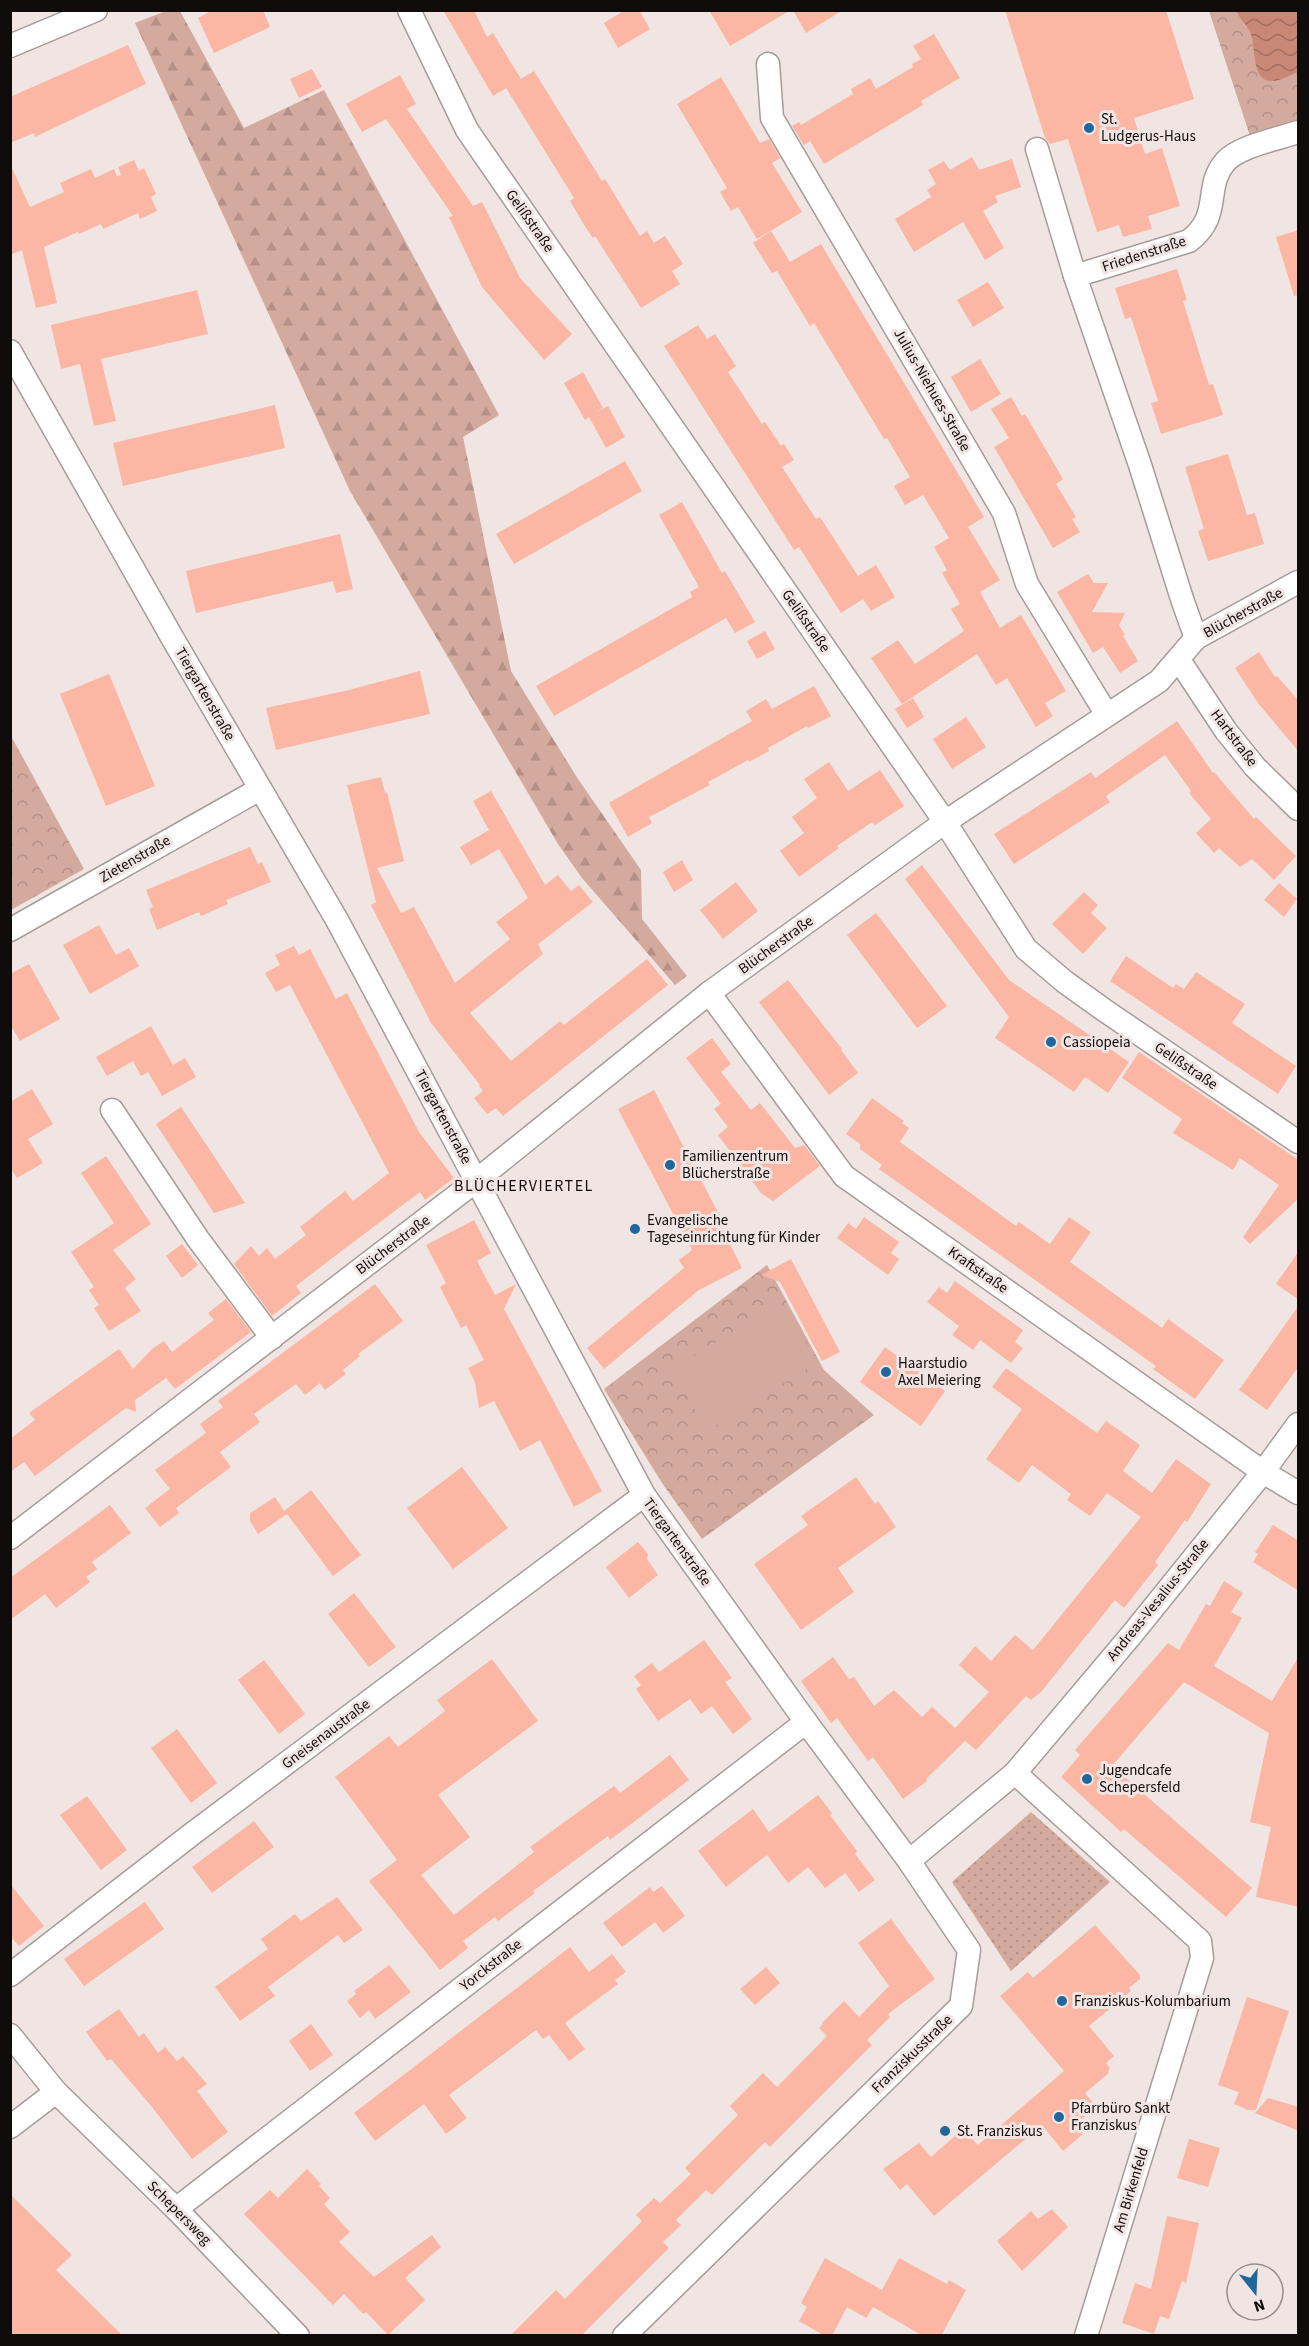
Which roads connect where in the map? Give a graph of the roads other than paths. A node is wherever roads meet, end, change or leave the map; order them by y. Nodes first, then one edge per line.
1 (96, 10) edge
2 (409, 10) edge
3 (10, 46) edge
4 (768, 64) dead end
5 (1299, 132) edge
6 (1037, 148) dead end
7 (1075, 276) junction
8 (10, 351) edge
9 (1299, 582) edge
10 (1196, 638) junction
11 (1179, 660) junction
12 (1107, 715) junction
13 (260, 789) junction
14 (1299, 809) edge
15 (945, 822) junction
16 (10, 930) edge
17 (709, 993) junction
18 (112, 1110) dead end
19 (1299, 1142) edge
20 (477, 1180) junction
21 (272, 1338) junction
22 (1299, 1424) edge
23 (1263, 1472) junction
24 (1299, 1493) edge
25 (644, 1495) junction
26 (10, 1538) edge
27 (806, 1722) junction
28 (1015, 1773) junction
29 (909, 1861) junction
30 (10, 1975) edge
31 (10, 2036) edge
32 (56, 2092) junction
33 (10, 2127) edge
34 (176, 2209) junction
35 (298, 2336) edge
36 (624, 2336) edge
37 (1086, 2336) edge

1 - 3 street
2 - 15 street, Gelißstraße
4 - 12 street, Julius-Niehues-Straße
5 - 7 street, Friedenstraße
6 - 7 street
7 - 10 street
8 - 13 street, Tiergartenstraße
9 - 10 street, Blücherstraße
10 - 11 street, Blücherstraße
11 - 12 street, Blücherstraße
11 - 14 street, Hartstraße
12 - 15 street, Blücherstraße
13 - 16 street, Zietenstraße
13 - 20 street, Tiergartenstraße
15 - 17 street, Blücherstraße
15 - 19 street, Gelißstraße
17 - 20 street, Blücherstraße
17 - 23 street, Kraftstraße
18 - 21 street
20 - 21 street, Blücherstraße
20 - 25 street, Tiergartenstraße
21 - 26 street, Blücherstraße
22 - 23 street, Andreas-Vesalius-Straße
23 - 24 street, Kraftstraße
23 - 28 street, Andreas-Vesalius-Straße
25 - 27 street, Tiergartenstraße
25 - 30 street, Gneisenaustraße
27 - 29 street, Tiergartenstraße
27 - 34 street, Yorckstraße
28 - 29 street
28 - 37 street, Am Birkenfeld
29 - 36 street, Franziskusstraße
31 - 32 street, Schepersweg
32 - 33 street
32 - 34 street, Schepersweg
34 - 35 street, Schepersweg

